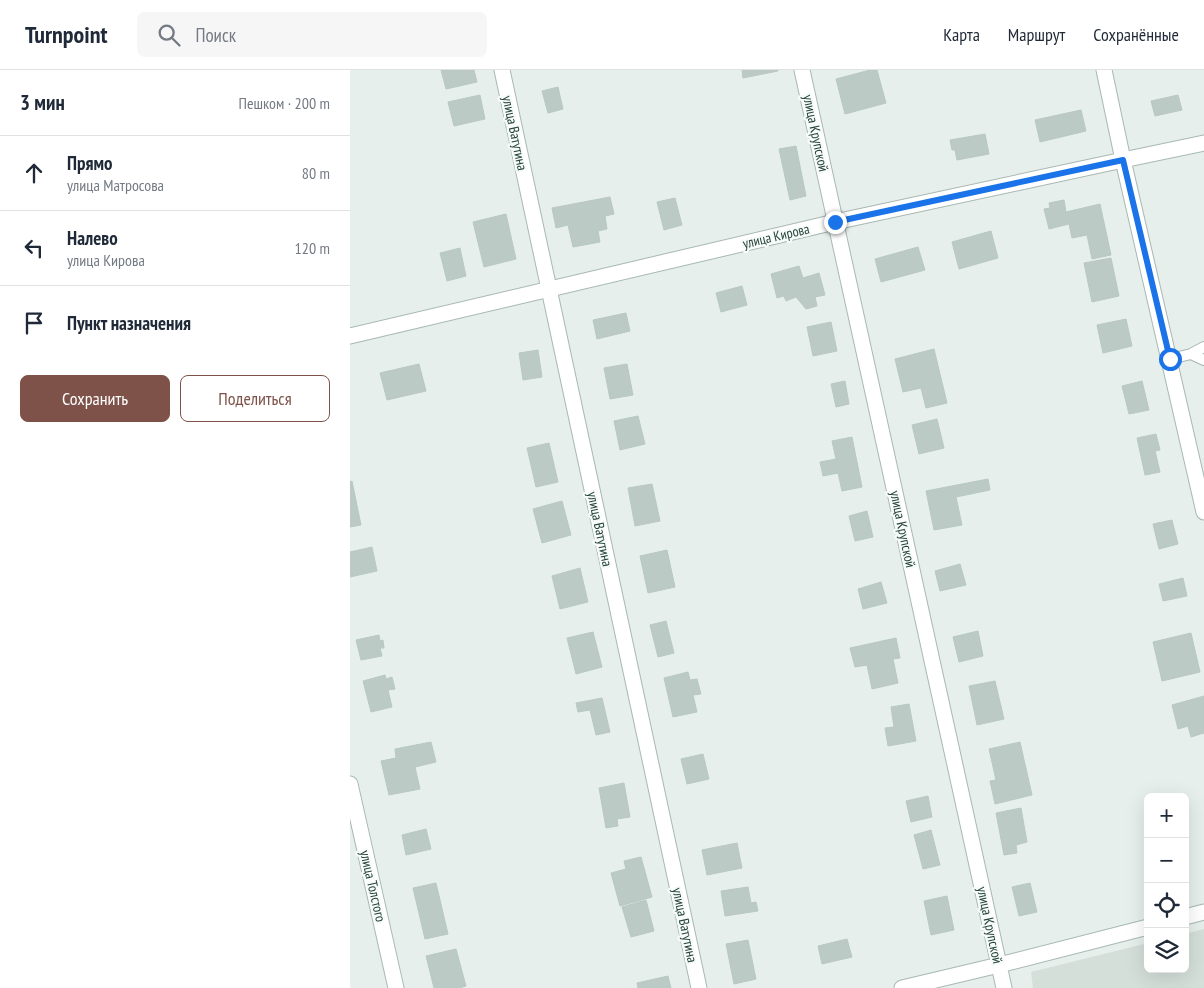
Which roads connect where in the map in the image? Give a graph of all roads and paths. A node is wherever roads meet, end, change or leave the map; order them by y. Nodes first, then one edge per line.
1 (502, 70) edge
2 (802, 70) edge
3 (1104, 70) edge
4 (1204, 143) edge
5 (1123, 160) junction
6 (835, 222) junction
7 (548, 290) junction
8 (350, 336) edge
9 (1204, 347) edge
10 (1191, 354) junction
11 (1170, 359) junction
12 (1204, 360) edge
13 (1204, 512) edge
14 (350, 784) edge
15 (1204, 912) edge
16 (1189, 916) edge
17 (1144, 928) edge
18 (999, 965) junction
19 (396, 988) edge
20 (699, 988) edge
21 (902, 988) edge
22 (1004, 988) edge

1 - 7 street, улица Ватутина
2 - 6 street, улица Крупской
3 - 5 street
4 - 5 street, улица Кирова
5 - 6 street, улица Кирова
5 - 11 street
6 - 7 street, улица Кирова
6 - 18 street, улица Крупской
7 - 8 street, улица Кирова
7 - 20 street, улица Ватутина
9 - 10 lane
10 - 11 lane
10 - 12 lane
11 - 13 street
14 - 19 street, улица Толстого
15 - 16 street
17 - 18 street
18 - 21 street
18 - 22 street, улица Крупской

